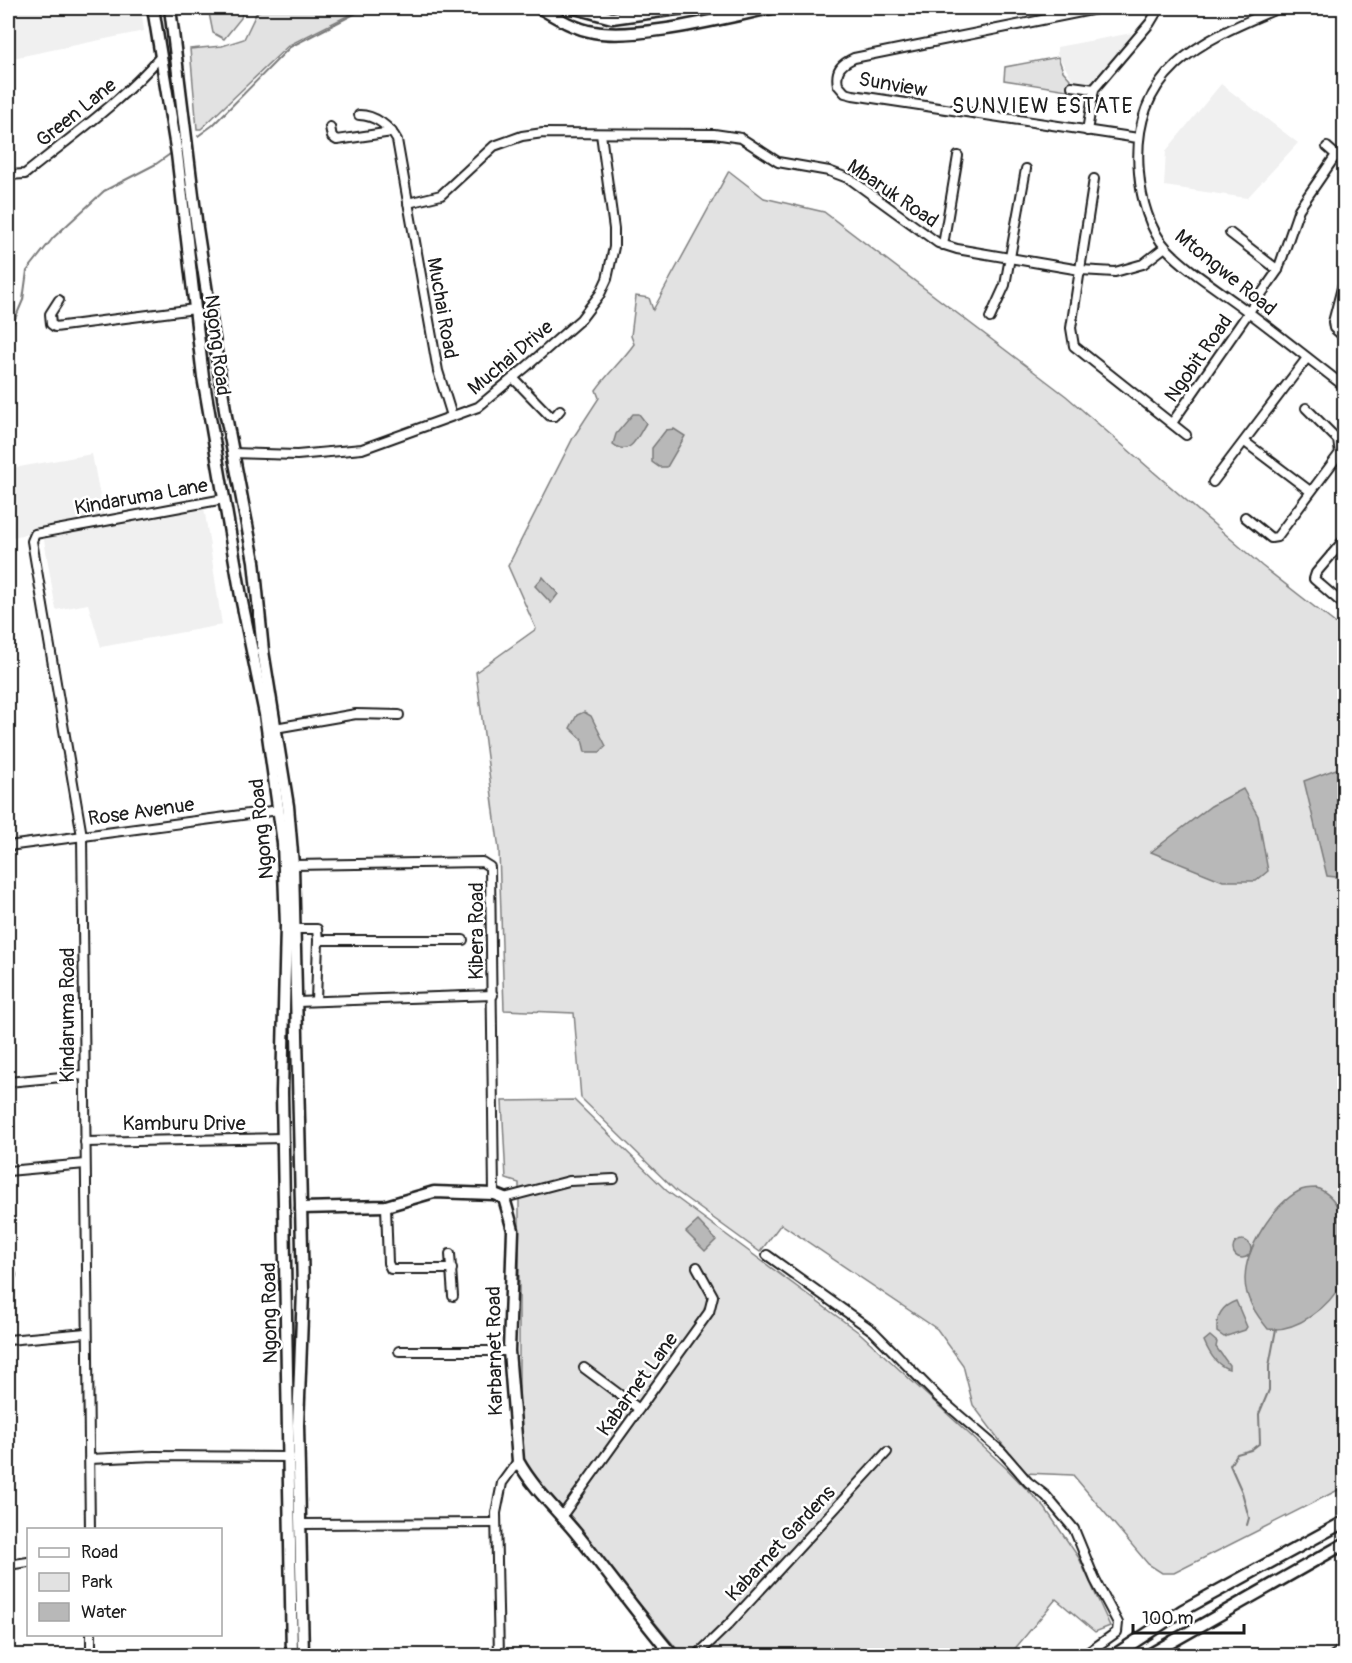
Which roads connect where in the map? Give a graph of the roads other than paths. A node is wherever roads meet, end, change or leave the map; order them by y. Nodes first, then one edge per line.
1 (153, 8) edge
2 (540, 8) edge
3 (575, 8) edge
4 (684, 8) edge
5 (772, 8) edge
6 (1101, 8) edge
7 (1159, 8) edge
8 (1279, 8) edge
9 (172, 10) edge
10 (161, 56) junction
11 (146, 74) junction
12 (165, 81) junction
13 (1072, 86) dead end
14 (1094, 89) junction
15 (359, 115) dead end
16 (330, 127) dead end
17 (1088, 131) junction
18 (392, 132) junction
19 (601, 134) junction
20 (1138, 138) junction
21 (181, 140) junction
22 (1327, 147) dead end
23 (183, 153) junction
24 (1336, 155) junction
25 (958, 156) dead end
26 (1344, 162) edge
27 (1026, 170) dead end
28 (8, 176) edge
29 (1094, 179) dead end
30 (408, 203) junction
31 (1230, 233) dead end
32 (943, 245) junction
33 (1166, 247) junction
34 (1010, 258) junction
35 (1080, 270) junction
36 (1278, 270) junction
37 (1344, 280) edge
38 (59, 300) dead end
39 (195, 309) junction
40 (1249, 313) junction
41 (990, 318) dead end
42 (1344, 337) edge
43 (1307, 358) junction
44 (513, 378) junction
45 (1344, 386) edge
46 (1306, 408) dead end
47 (560, 410) dead end
48 (226, 416) junction
49 (452, 416) junction
50 (210, 420) junction
51 (1172, 423) junction
52 (1186, 435) dead end
53 (1245, 442) junction
54 (233, 453) junction
55 (1213, 482) dead end
56 (1310, 491) junction
57 (224, 499) junction
58 (1245, 517) dead end
59 (63, 527) joint
60 (1344, 540) edge
61 (250, 546) junction
62 (234, 554) junction
63 (1344, 605) edge
64 (399, 715) dead end
65 (275, 728) junction
66 (279, 810) junction
67 (82, 836) junction
68 (8, 846) edge
69 (293, 865) junction
70 (294, 929) junction
71 (318, 940) junction
72 (463, 940) dead end
73 (493, 994) junction
74 (316, 1001) junction
75 (297, 1002) junction
76 (83, 1075) junction
77 (8, 1082) edge
78 (282, 1092) junction
79 (299, 1094) junction
80 (283, 1138) junction
81 (85, 1142) junction
82 (85, 1164) junction
83 (8, 1171) edge
84 (614, 1179) dead end
85 (499, 1196) junction
86 (386, 1206) junction
87 (301, 1208) junction
88 (450, 1254) dead end
89 (767, 1255) dead end
90 (697, 1267) dead end
91 (452, 1269) junction
92 (11, 1275) dead end
93 (8, 1283) edge
94 (286, 1290) junction
95 (303, 1290) junction
96 (453, 1296) dead end
97 (86, 1333) junction
98 (8, 1340) edge
99 (510, 1351) junction
100 (399, 1352) dead end
101 (584, 1368) dead end
102 (639, 1408) junction
103 (887, 1452) dead end
104 (290, 1457) junction
105 (90, 1459) junction
106 (518, 1461) junction
107 (562, 1515) junction
108 (1344, 1522) edge
109 (496, 1523) junction
110 (301, 1524) junction
111 (90, 1528) edge
112 (1344, 1544) edge
113 (1298, 1547) junction
114 (27, 1562) edge
115 (8, 1565) edge
116 (1305, 1566) junction
117 (1249, 1573) junction
118 (1260, 1592) junction
119 (91, 1636) edge
120 (1344, 1648) edge
121 (91, 1656) edge
122 (292, 1656) edge
123 (303, 1656) edge
124 (499, 1656) edge
125 (674, 1656) edge
126 (696, 1656) edge
127 (1083, 1656) edge
128 (1113, 1656) edge
129 (1147, 1656) edge
130 (1334, 1656) edge

1 - 10 main road, Ngong Road
2 - 5 main road
3 - 4 main road
6 - 17 street, Sunview
7 - 14 street
8 - 20 street, Mtongwe Road
9 - 21 main road, Ngong Road
10 - 11 street, Green Lane
10 - 12 main road, Ngong Road
11 - 12 street
11 - 28 street, Green Lane
12 - 21 main road, Ngong Road
13 - 14 street
14 - 17 street
15 - 18 street
16 - 18 street
17 - 20 street, Sunview
18 - 30 street, Muchai Road
19 - 30 street
19 - 32 street, Mbaruk Road
19 - 44 street, Muchai Drive
20 - 33 street, Mtongwe Road
21 - 23 main road, Ngong Road
22 - 24 street
23 - 39 main road, Ngong Road
23 - 48 main road, Ngong Road
24 - 26 street
24 - 36 street, Ngobit Road
25 - 32 street
27 - 34 street
29 - 35 street
30 - 49 street, Muchai Road
31 - 36 street
32 - 34 street, Mbaruk Road
33 - 35 street, Mbaruk Road
33 - 40 street, Mtongwe Road
34 - 35 street, Mbaruk Road
34 - 41 street
35 - 51 street
36 - 40 street, Ngobit Road
37 - 42 street
38 - 39 street
39 - 50 main road, Ngong Road
40 - 43 street, Mtongwe Road
40 - 51 street, Ngobit Road
43 - 45 street, Mtongwe Road
43 - 53 street
44 - 47 street
44 - 49 street, Muchai Drive
46 - 56 street
48 - 50 main road
48 - 54 main road, Ngong Road
49 - 54 street, Muchai Drive
50 - 57 main road, Ngong Road
51 - 52 street
53 - 55 street
53 - 56 street
54 - 61 main road, Ngong Road
56 - 58 street
57 - 59 street, Kindaruma Lane
57 - 62 main road, Ngong Road
59 - 67 street, Kindaruma Road
60 - 63 street
61 - 62 main road
61 - 65 main road, Ngong Road
62 - 66 main road, Ngong Road
64 - 65 street
65 - 69 main road, Ngong Road
66 - 67 street, Rose Avenue
66 - 78 main road, Ngong Road
67 - 68 street, Rose Avenue
67 - 76 street, Kindaruma Road
69 - 70 main road, Ngong Road
69 - 73 street, Kibera Road
70 - 71 street
70 - 75 main road, Ngong Road
71 - 72 street
71 - 74 street
73 - 74 street
73 - 85 street, Kibera Road
74 - 75 street
75 - 79 main road, Ngong Road
76 - 77 street
76 - 81 street, Kindaruma Road
78 - 79 main road
78 - 80 main road, Ngong Road
79 - 87 main road, Ngong Road
80 - 81 street, Kamburu Drive
80 - 94 main road, Ngong Road
81 - 82 street, Kindaruma Road
82 - 83 street
82 - 97 street, Kindaruma Road
84 - 85 street
85 - 86 main road
85 - 99 main road, Karbarnet Road
86 - 87 main road
86 - 91 street
87 - 95 main road, Ngong Road
88 - 91 street
89 - 127 street
90 - 102 street, Kabarnet Lane
91 - 96 street
92 - 93 street
94 - 95 main road
94 - 104 main road, Ngong Road
95 - 110 main road, Ngong Road
97 - 98 street
97 - 105 street, Kindaruma Road
99 - 100 street
99 - 106 main road, Karbarnet Road
101 - 102 street
102 - 107 street, Kabarnet Lane
103 - 126 street, Kabarnet Gardens
104 - 105 street
104 - 122 main road, Ngong Road
105 - 111 street, Kindaruma Road
106 - 107 main road
106 - 109 street
107 - 125 main road
108 - 113 main road
109 - 110 street
109 - 124 street
110 - 123 main road, Ngong Road
112 - 116 main road
113 - 116 main road
113 - 117 main road
114 - 115 street
116 - 118 main road
117 - 118 main road
117 - 128 main road
118 - 129 main road
119 - 121 street
120 - 130 street

